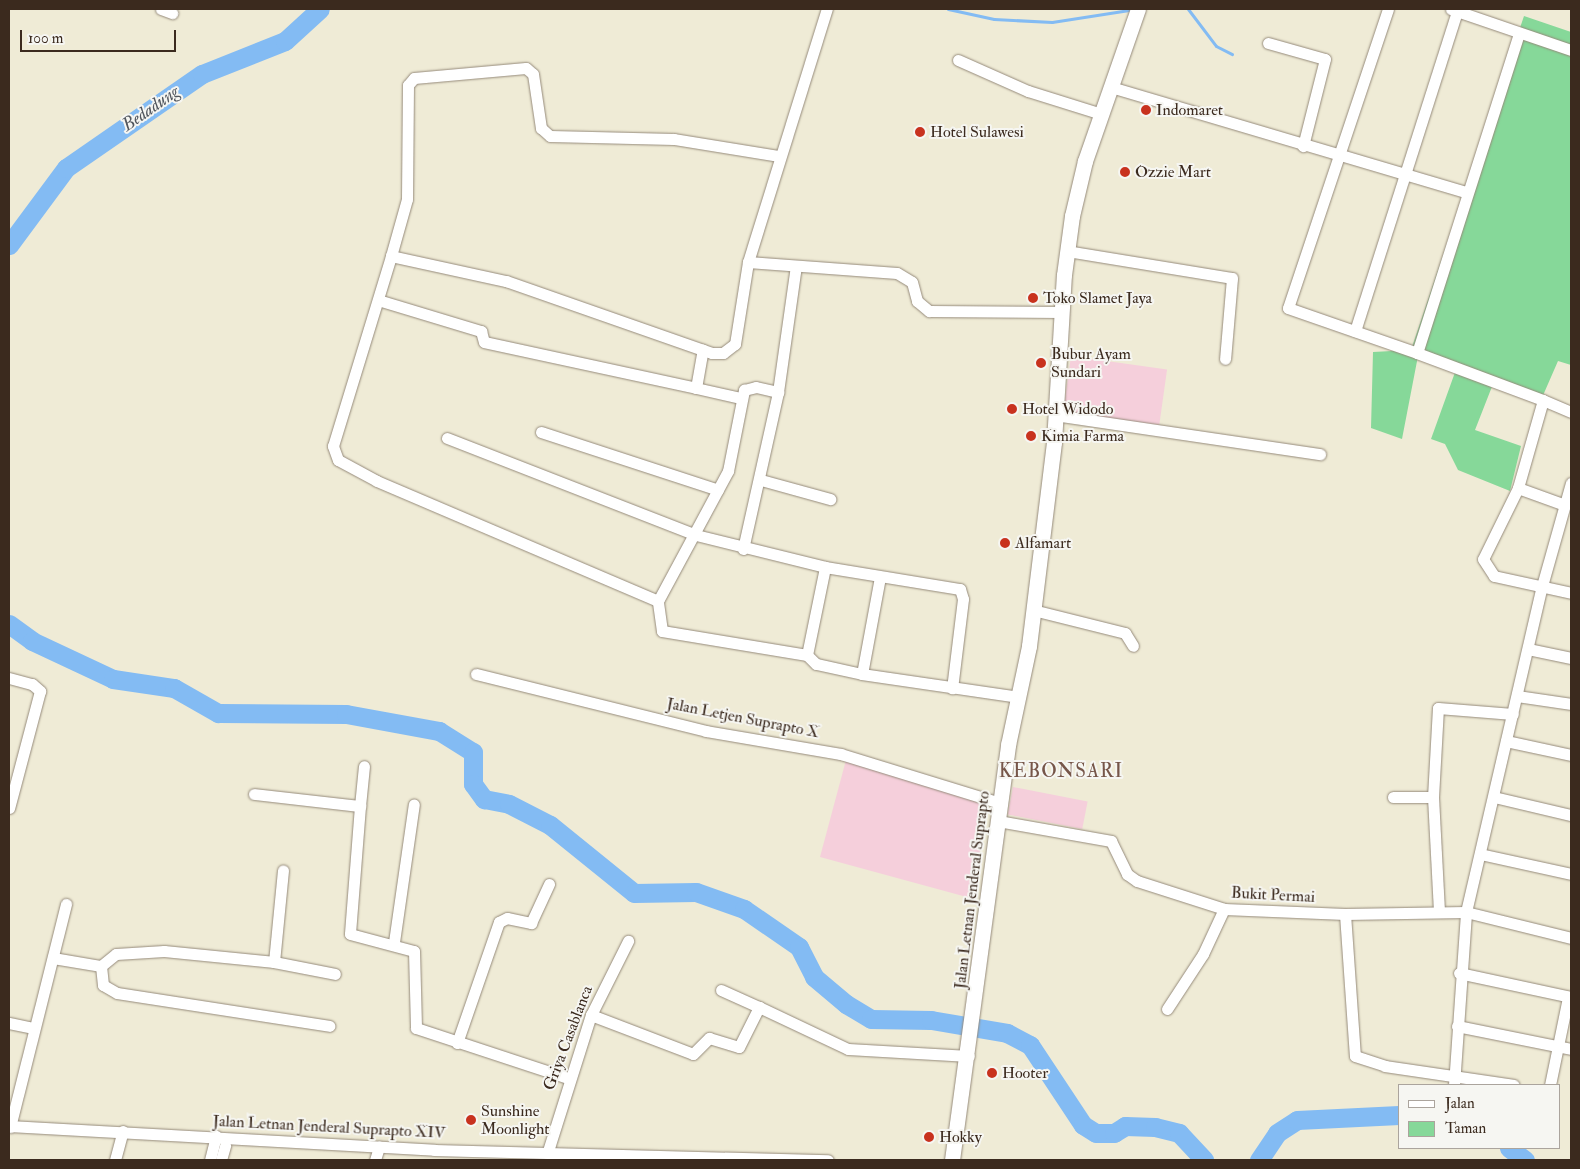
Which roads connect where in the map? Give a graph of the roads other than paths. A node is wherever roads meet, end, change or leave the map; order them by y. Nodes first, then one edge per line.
1 (826, 9) edge
2 (1138, 9) edge
3 (1388, 9) edge
4 (1454, 10) edge
5 (1519, 32) junction
6 (1268, 43) dead end
7 (1571, 50) edge
8 (958, 60) dead end
9 (1111, 87) junction
10 (1102, 114) junction
11 (1304, 146) junction
12 (1342, 155) junction
13 (778, 156) junction
14 (1403, 173) junction
15 (1466, 192) junction
16 (1067, 251) junction
17 (391, 256) junction
18 (748, 262) junction
19 (796, 266) junction
20 (378, 300) junction
21 (1062, 312) junction
22 (1355, 331) junction
23 (703, 350) junction
24 (1417, 353) junction
25 (1225, 359) dead end
26 (696, 388) junction
27 (778, 392) junction
28 (740, 398) junction
29 (1543, 400) junction
30 (1571, 412) edge
31 (1055, 415) junction
32 (541, 432) dead end
33 (447, 438) dead end
34 (1320, 454) dead end
35 (760, 480) junction
36 (1571, 483) edge
37 (1518, 488) junction
38 (718, 490) junction
39 (830, 499) dead end
40 (1565, 504) junction
41 (696, 535) junction
42 (743, 549) junction
43 (825, 567) junction
44 (880, 577) junction
45 (1542, 586) junction
46 (1571, 593) edge
47 (658, 601) junction
48 (1033, 610) junction
49 (1133, 646) dead end
50 (1528, 649) junction
51 (807, 655) junction
52 (1571, 658) edge
53 (476, 674) dead end
54 (862, 674) junction
55 (9, 678) edge
56 (952, 688) junction
57 (1517, 696) junction
58 (1019, 697) junction
59 (1571, 704) edge
60 (1513, 714) junction
61 (1506, 741) junction
62 (1571, 755) edge
63 (364, 766) dead end
64 (254, 794) dead end
65 (1393, 797) dead end
66 (1433, 797) junction
67 (1494, 797) junction
68 (1000, 803) junction
69 (414, 804) dead end
70 (360, 806) junction
71 (9, 808) edge
72 (1571, 815) edge
73 (998, 821) junction
74 (1480, 854) junction
75 (282, 870) dead end
76 (1571, 874) edge
77 (549, 884) dead end
78 (66, 904) dead end
79 (1224, 909) junction
80 (1439, 912) junction
81 (1466, 912) junction
82 (1345, 914) junction
83 (1571, 938) edge
84 (628, 941) dead end
85 (394, 942) junction
86 (53, 958) junction
87 (274, 962) junction
88 (101, 966) junction
89 (1459, 973) junction
90 (335, 974) dead end
91 (721, 990) dead end
92 (1570, 997) edge
93 (759, 1007) junction
94 (1167, 1009) dead end
95 (591, 1015) junction
96 (9, 1023) edge
97 (329, 1026) dead end
98 (1457, 1026) junction
99 (32, 1028) junction
100 (457, 1043) junction
101 (1557, 1046) junction
102 (1571, 1049) edge
103 (969, 1052) junction
104 (568, 1078) junction
105 (1454, 1080) edge
106 (1502, 1084) edge
107 (1550, 1084) edge
108 (10, 1126) edge
109 (123, 1131) junction
110 (216, 1136) junction
111 (225, 1146) dead end
112 (379, 1147) junction
113 (548, 1151) junction
114 (432, 1155) edge
115 (504, 1155) edge
116 (115, 1160) edge
117 (210, 1160) edge
118 (221, 1160) edge
119 (376, 1160) edge
120 (828, 1160) edge
121 (952, 1160) edge

1 - 13 street
2 - 9 main road, Jalan Letnan Jenderal Suprapto
3 - 12 street
4 - 5 street
4 - 14 street
5 - 7 street
5 - 15 street
6 - 11 street
8 - 10 street
9 - 10 main road, Jalan Letnan Jenderal Suprapto
9 - 11 street
10 - 16 main road, Jalan Letnan Jenderal Suprapto
11 - 12 street
12 - 14 street
12 - 22 street
13 - 17 street
13 - 18 street
14 - 15 street
14 - 22 street
15 - 24 street
16 - 21 main road, Jalan Letnan Jenderal Suprapto
16 - 25 street
17 - 20 street
17 - 23 street
18 - 19 street
18 - 23 street
19 - 21 street
19 - 27 street
20 - 26 street
20 - 47 street
21 - 31 main road, Jalan Letnan Jenderal Suprapto
22 - 24 street
23 - 26 street
24 - 29 street
26 - 28 street
27 - 28 street
27 - 35 street
28 - 38 street
29 - 30 street
29 - 37 street
31 - 34 street
31 - 48 main road, Jalan Letnan Jenderal Suprapto
32 - 38 street
33 - 41 street
35 - 39 street
35 - 42 street
36 - 40 street
37 - 40 street
37 - 45 street
38 - 41 street
40 - 45 street
41 - 42 street
41 - 47 street
42 - 43 street
43 - 44 street
43 - 51 street
44 - 54 street
44 - 56 street
45 - 46 street
45 - 50 street
47 - 51 street
48 - 49 street
48 - 58 main road, Jalan Letnan Jenderal Suprapto
50 - 52 street
50 - 57 street
51 - 54 street
53 - 68 street, Jalan Letjen Suprapto X
54 - 56 street
55 - 71 street
56 - 58 street
57 - 59 street
57 - 60 street
58 - 68 main road, Jalan Letnan Jenderal Suprapto
60 - 61 street
60 - 66 street
61 - 62 street
61 - 67 street
63 - 70 street
64 - 70 street
65 - 66 street
66 - 80 street
67 - 72 street
67 - 74 street
68 - 73 main road, Jalan Letnan Jenderal Suprapto
69 - 85 street
70 - 85 street
73 - 79 street, Bukit Permai
73 - 103 main road, Jalan Letnan Jenderal Suprapto
74 - 76 street
74 - 81 street
75 - 87 street
77 - 100 street
78 - 86 street
79 - 82 street, Bukit Permai
79 - 94 street
80 - 81 street, Bukit Permai
80 - 82 street, Bukit Permai
81 - 83 street, Bukit Permai
81 - 89 street
82 - 105 street
84 - 95 street, Griya Casablanca
85 - 100 street
86 - 88 street
86 - 99 street
87 - 88 street
87 - 90 street
88 - 97 street
89 - 92 street
89 - 98 street
91 - 93 street
92 - 101 street
93 - 95 street
93 - 103 street
95 - 104 street, Griya Casablanca
96 - 99 street
98 - 101 street
98 - 105 street
99 - 108 street
100 - 104 street
101 - 102 street
101 - 107 street
103 - 121 main road, Jalan Letnan Jenderal Suprapto
104 - 113 street, Griya Casablanca
105 - 106 street
108 - 109 street, Jalan Letnan Jenderal Suprapto XIV
109 - 110 street, Jalan Letnan Jenderal Suprapto XIV
109 - 116 street
110 - 112 street, Jalan Letnan Jenderal Suprapto XIV
110 - 117 street
111 - 118 street
112 - 114 street, Jalan Letnan Jenderal Suprapto XIV
112 - 119 street
113 - 115 street, Jalan Letnan Jenderal Suprapto XIV
113 - 120 street, Jalan Letnan Jenderal Suprapto XIV
114 - 115 street, Jalan Letnan Jenderal Suprapto XIV

